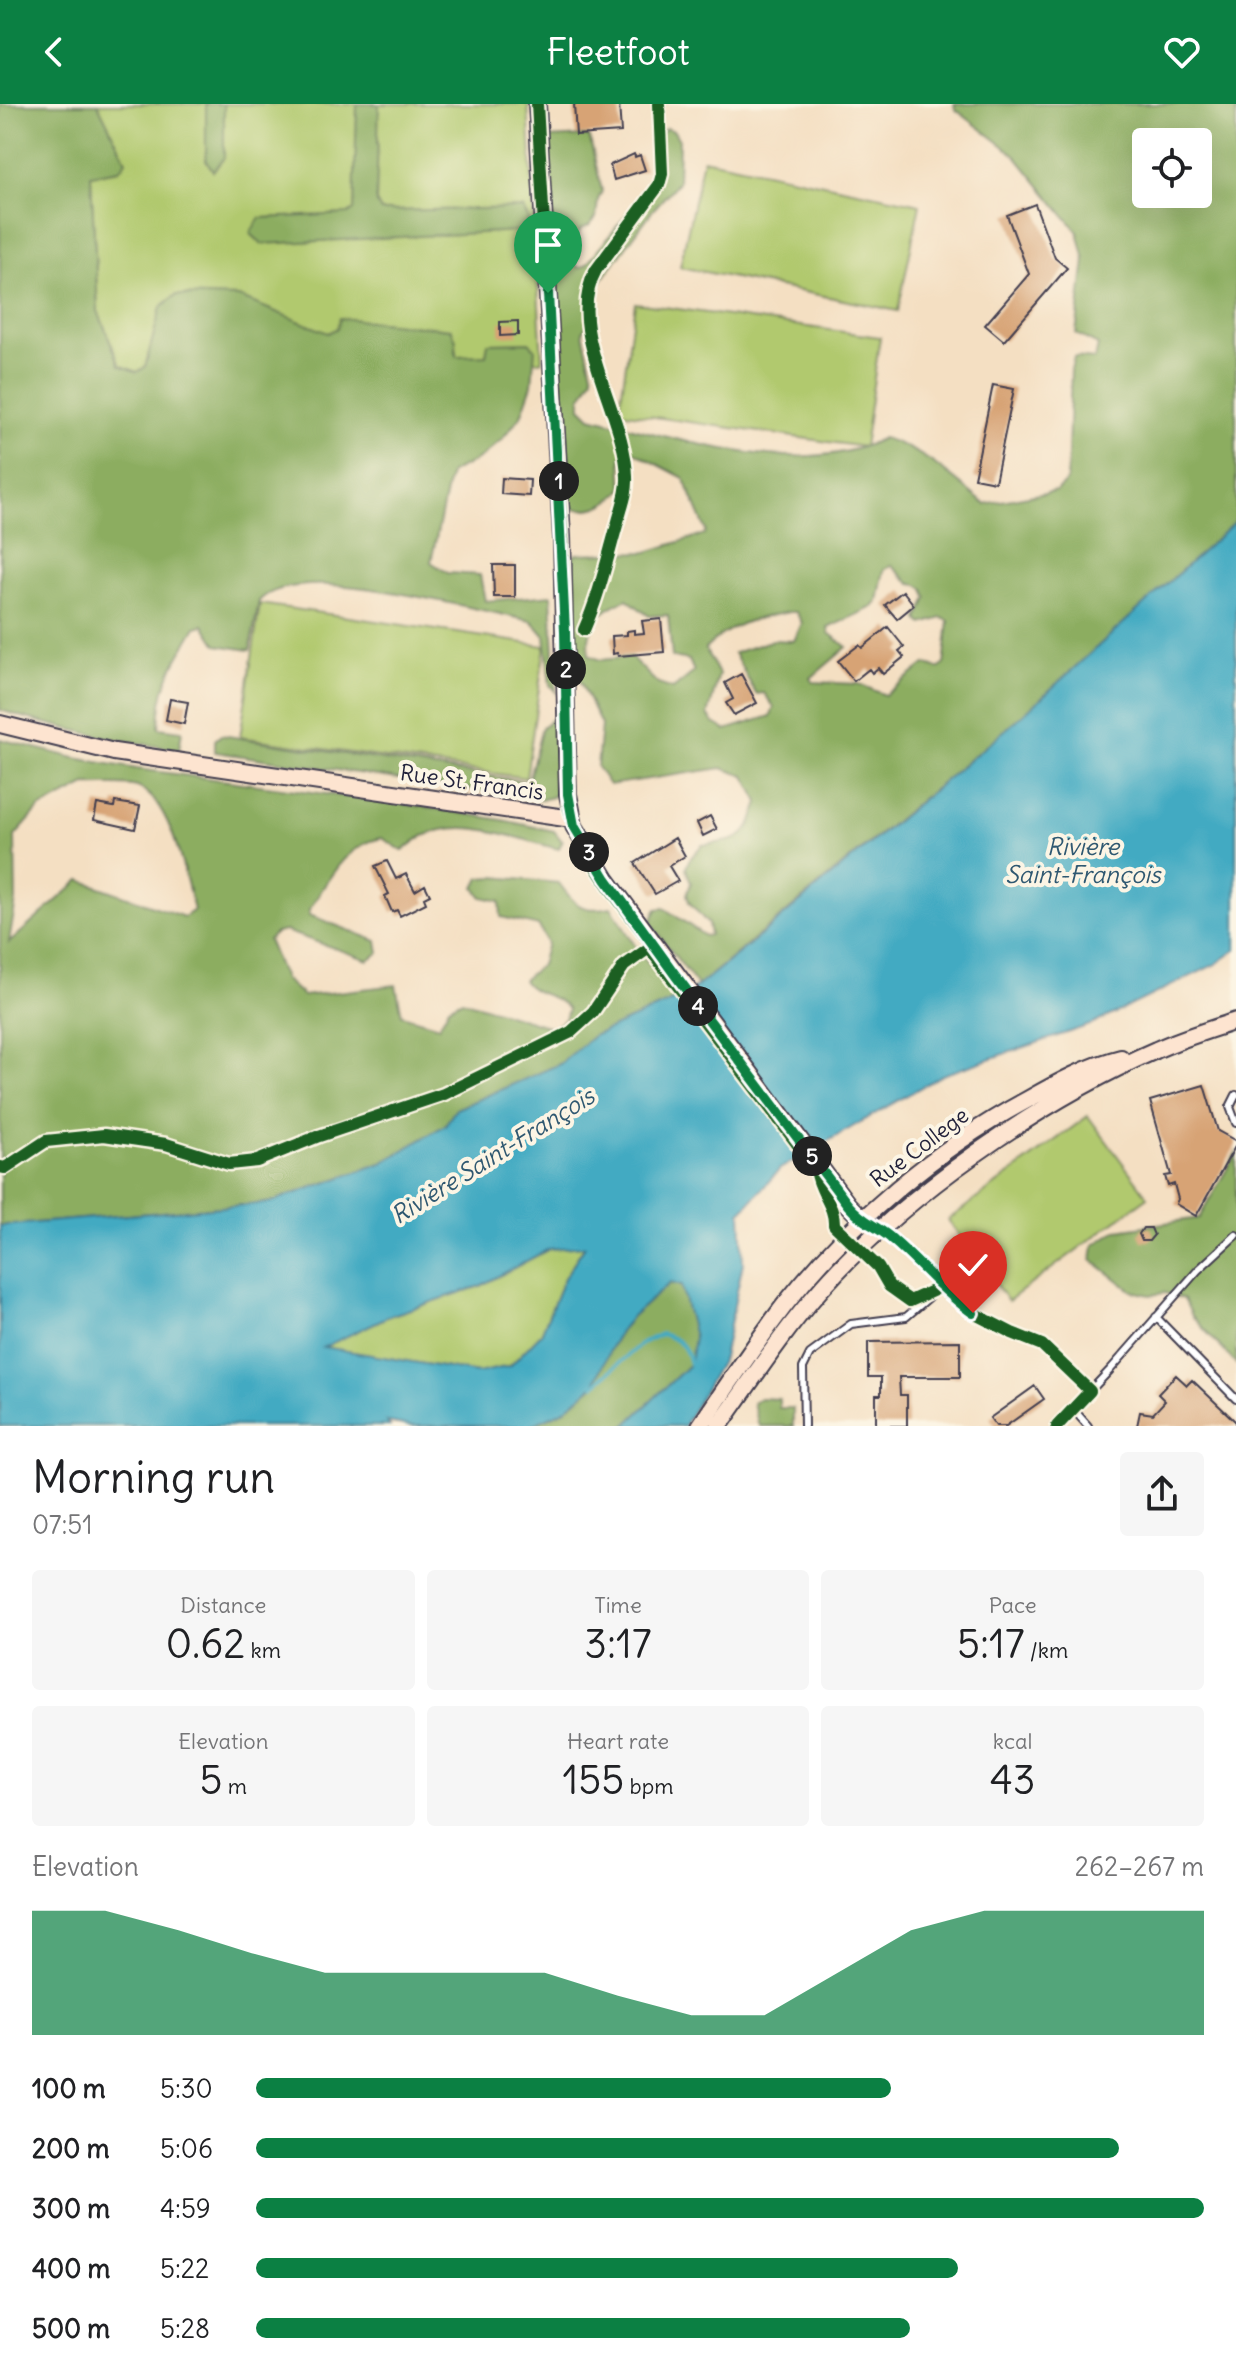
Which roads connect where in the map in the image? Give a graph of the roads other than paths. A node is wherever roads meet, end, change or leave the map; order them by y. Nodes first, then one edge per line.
1 (537, 104) edge
2 (0, 724) edge
3 (572, 819) junction
4 (1236, 1021) edge
5 (1158, 1049) junction
6 (1236, 1095) edge
7 (1236, 1123) edge
8 (863, 1220) junction
9 (879, 1231) junction
10 (1236, 1235) edge
11 (941, 1287) junction
12 (1156, 1317) junction
13 (1090, 1391) junction
14 (1236, 1399) edge
15 (1073, 1409) junction
16 (700, 1426) edge
17 (719, 1426) edge
18 (804, 1426) edge
19 (1057, 1426) edge
20 (1088, 1426) edge

1 - 3 street
2 - 3 street, Rue St. Francis
3 - 8 street
4 - 5 street, Rue College
5 - 8 street, Rue College
5 - 9 street, Rue College
6 - 7 lane
8 - 9 street
8 - 16 street, Rue College
9 - 11 lane
9 - 17 street, Rue College
10 - 12 lane
11 - 13 lane
11 - 18 lane
12 - 13 lane
12 - 14 lane
13 - 15 lane
15 - 19 lane
15 - 20 lane

